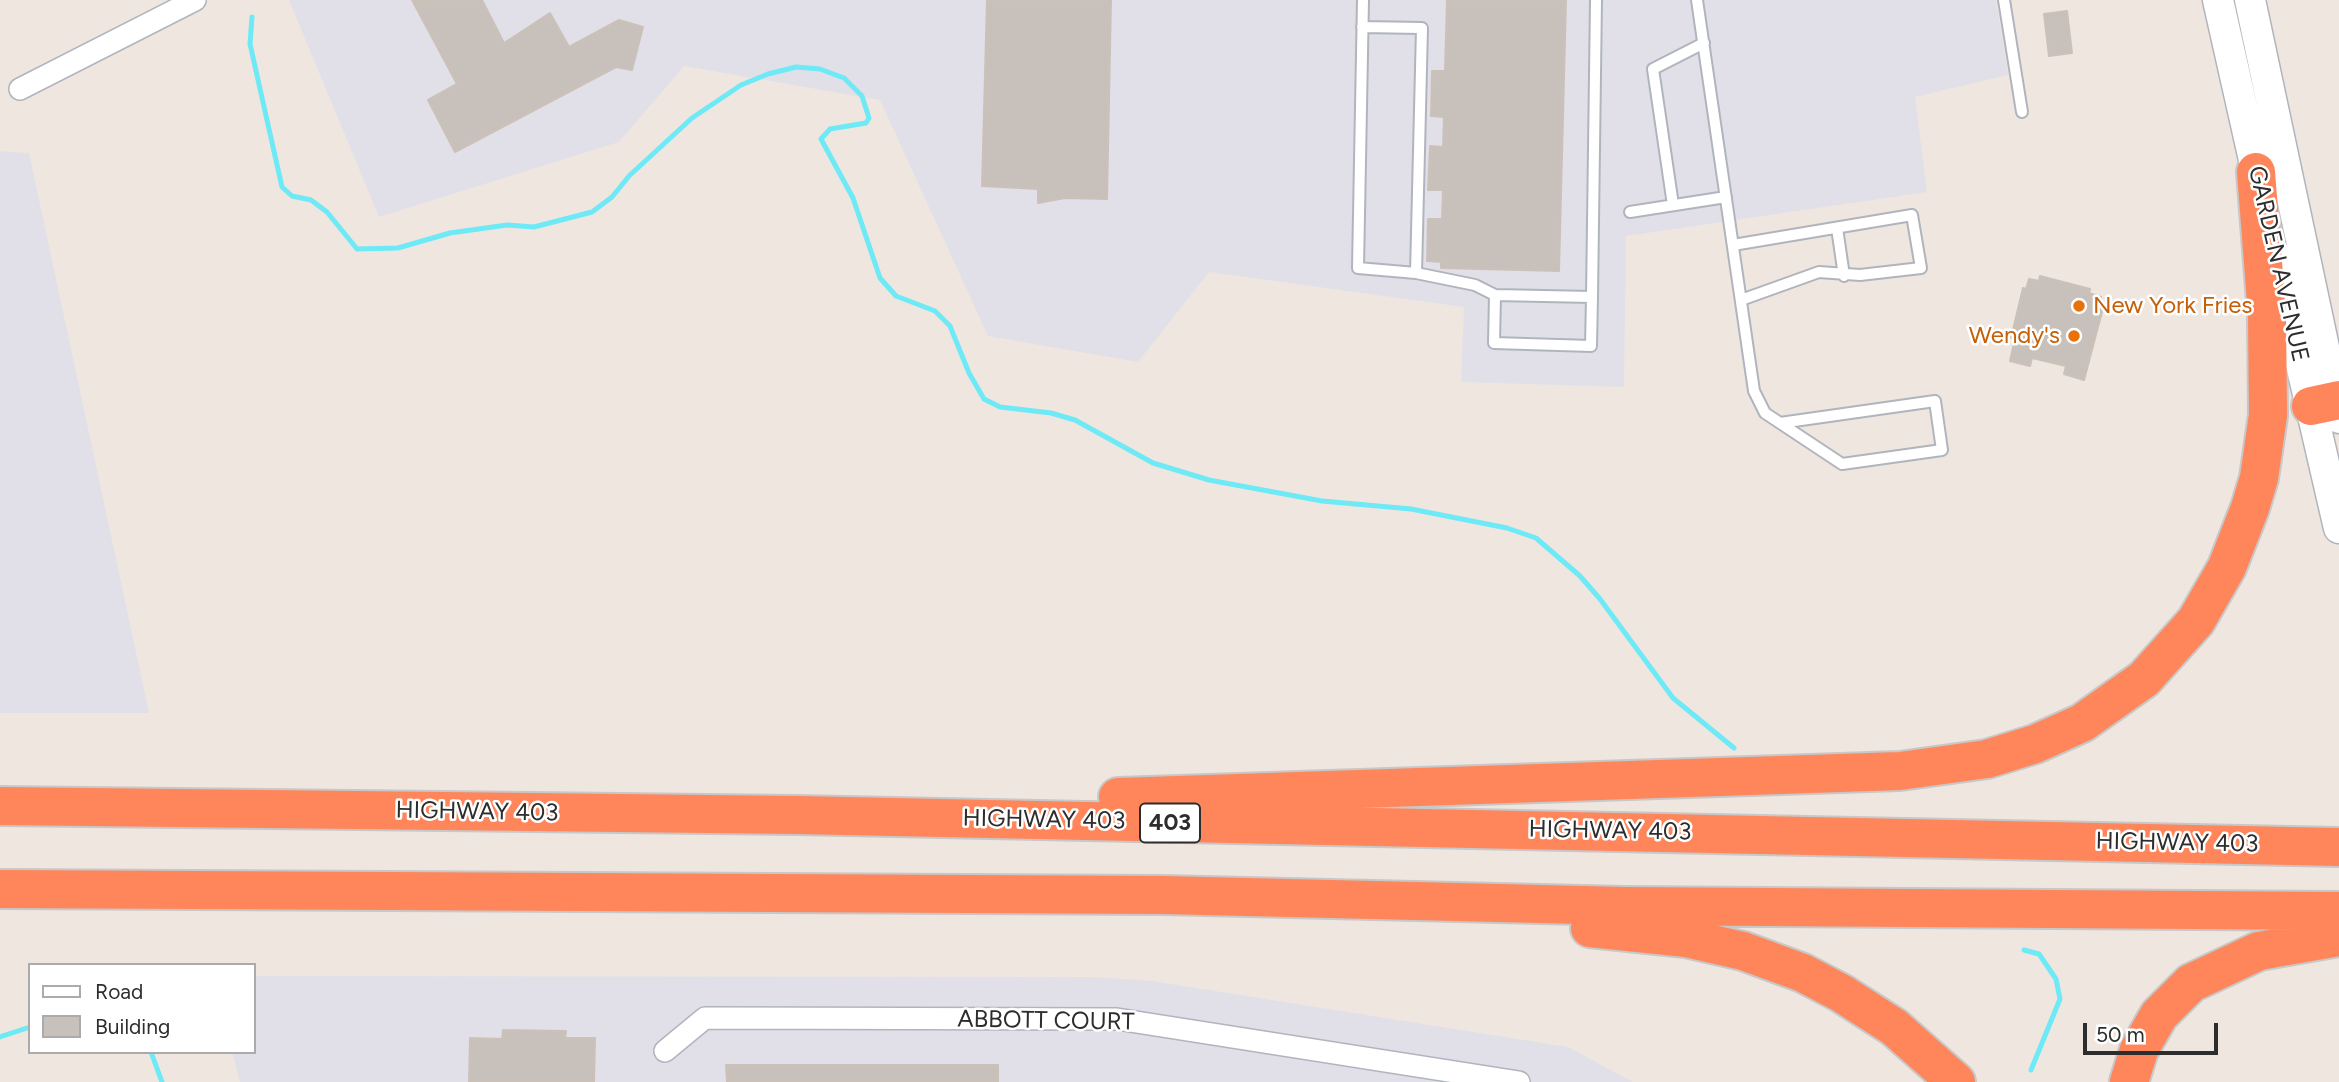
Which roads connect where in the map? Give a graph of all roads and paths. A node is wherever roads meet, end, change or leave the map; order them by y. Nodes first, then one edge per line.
1 (195, 0) edge
2 (1363, 0) edge
3 (1596, 0) edge
4 (1698, 0) edge
5 (2004, 0) edge
6 (2218, 0) edge
7 (2250, 0) edge
8 (1362, 27) junction
9 (1704, 43) junction
10 (19, 89) dead end
11 (2022, 112) dead end
12 (2256, 172) junction
13 (1726, 197) junction
14 (1673, 205) junction
15 (1630, 212) dead end
16 (1837, 228) junction
17 (1733, 245) junction
18 (1416, 273) junction
19 (1844, 275) junction
20 (1495, 295) junction
21 (1592, 297) junction
22 (1741, 300) junction
23 (2331, 406) edge
24 (1780, 422) junction
25 (2339, 528) edge
26 (0, 806) edge
27 (797, 815) junction
28 (2339, 832) edge
29 (2214, 843) junction
30 (2339, 847) edge
31 (0, 889) edge
32 (1163, 895) junction
33 (2339, 911) edge
34 (2339, 937) edge
35 (665, 1051) dead end
36 (1519, 1082) edge
37 (1956, 1082) edge
38 (2129, 1082) edge

1 - 10 street
2 - 8 lane
3 - 21 lane
4 - 9 lane
5 - 11 lane
6 - 12 main road, GARDEN AVENUE
7 - 23 main road, GARDEN AVENUE
8 - 18 lane
8 - 18 lane
9 - 13 lane
9 - 14 lane
12 - 23 main road, GARDEN AVENUE
12 - 27 highway
13 - 14 lane
13 - 17 lane
14 - 15 lane
16 - 17 lane
16 - 19 lane
16 - 19 lane
17 - 22 lane
18 - 20 lane
19 - 22 lane
20 - 21 lane
20 - 21 lane
22 - 24 lane
23 - 25 main road, GARDEN AVENUE
24 - 24 lane
26 - 27 highway, HIGHWAY 403 / 403
27 - 29 highway, HIGHWAY 403 / 403
28 - 29 highway
29 - 30 highway, HIGHWAY 403 / 403
31 - 32 highway
32 - 33 highway
32 - 37 highway
34 - 38 highway
35 - 36 street, ABBOTT COURT

